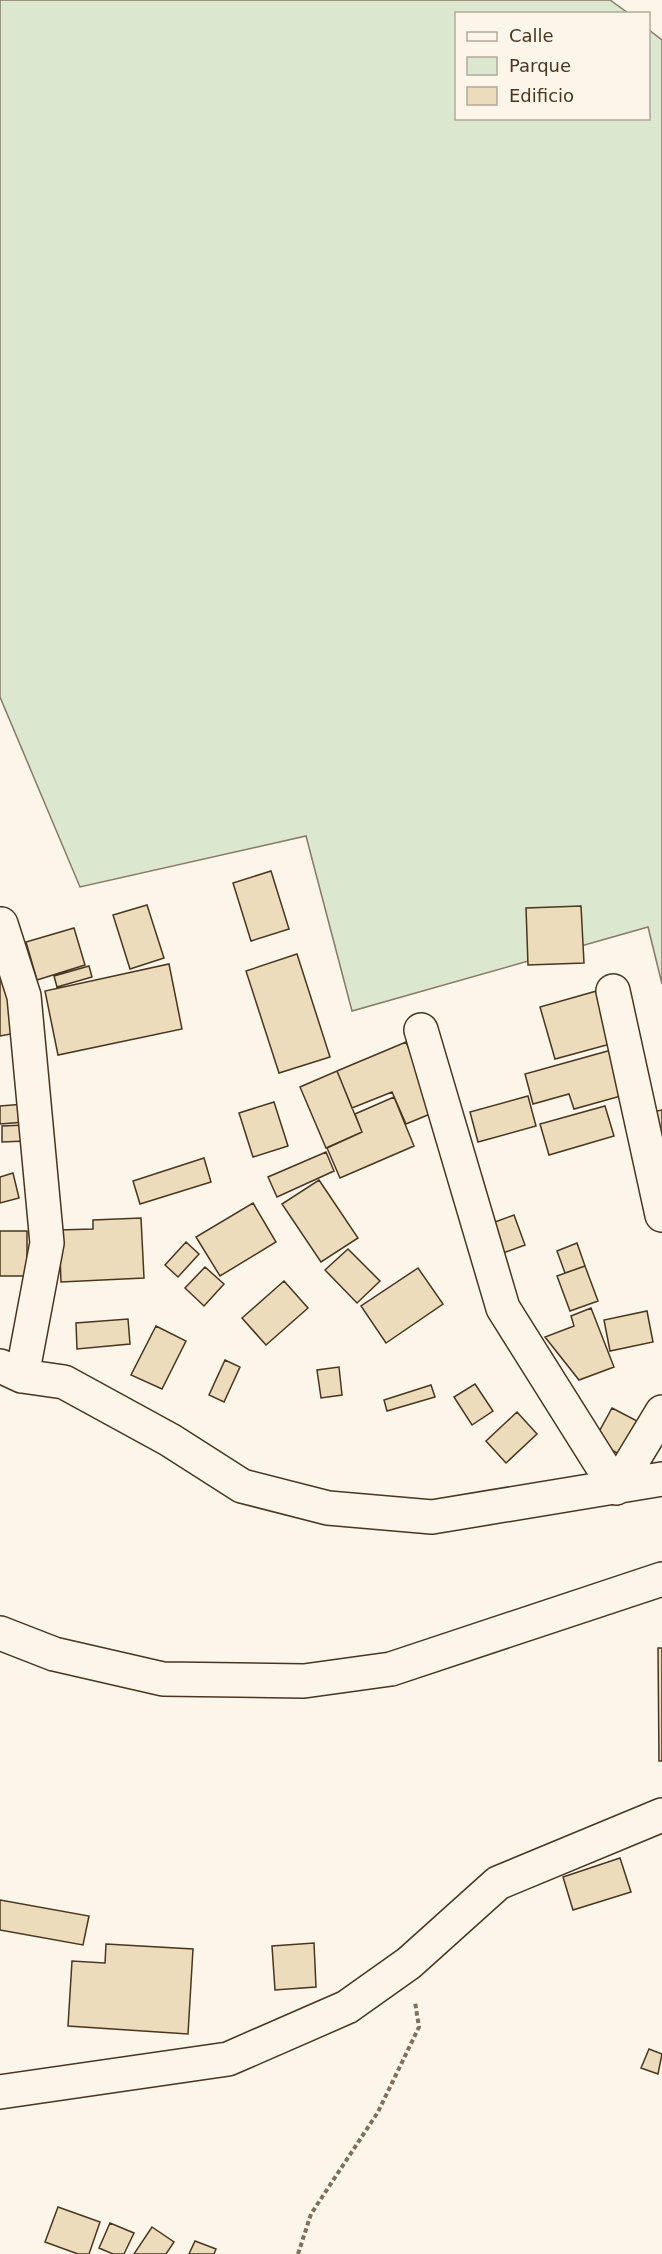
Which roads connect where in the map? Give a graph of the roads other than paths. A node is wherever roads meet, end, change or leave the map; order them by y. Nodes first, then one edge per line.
1 (0, 923) edge
2 (613, 991) dead end
3 (421, 1030) dead end
4 (662, 1215) edge
5 (11, 1371) edge
6 (662, 1412) edge
7 (662, 1479) edge
8 (616, 1488) junction
9 (662, 1579) edge
10 (0, 1633) edge
11 (662, 1815) edge
12 (0, 2092) edge

1 - 5 main road
2 - 4 main road
3 - 8 main road
5 - 8 main road
6 - 8 main road
7 - 8 main road
9 - 10 main road
11 - 12 main road

